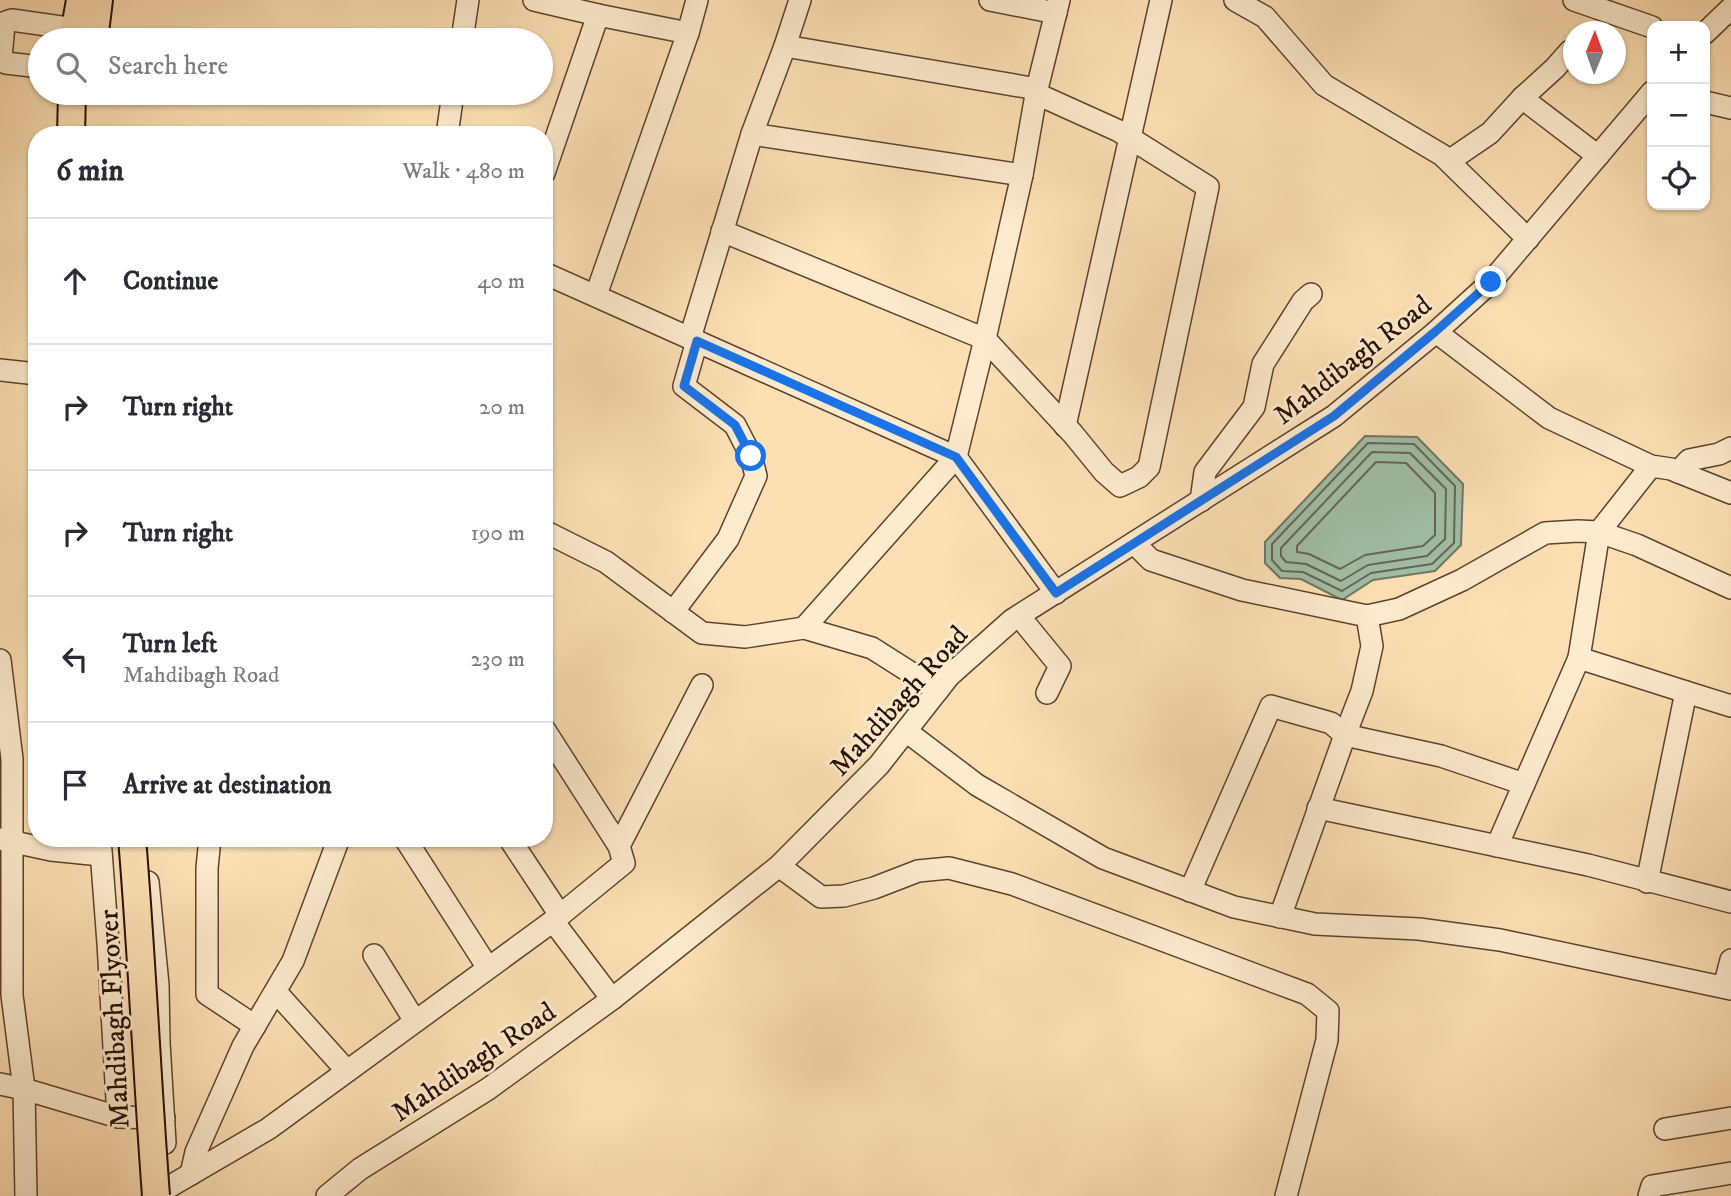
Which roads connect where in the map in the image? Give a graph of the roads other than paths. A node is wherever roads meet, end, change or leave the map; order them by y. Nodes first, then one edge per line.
1 (80, 0) edge
2 (99, 0) edge
3 (468, 0) edge
4 (534, 0) edge
5 (697, 0) edge
6 (800, 0) edge
7 (991, 0) edge
8 (1161, 0) edge
9 (1235, 0) edge
10 (1574, 0) edge
11 (1057, 6) edge
12 (1731, 8) edge
13 (598, 15) junction
14 (1647, 25) edge
15 (44, 28) edge
16 (81, 28) edge
17 (85, 28) edge
18 (464, 28) edge
19 (1710, 28) edge
20 (688, 33) junction
21 (785, 47) junction
22 (1563, 59) edge
23 (28, 65) edge
24 (1037, 91) junction
25 (1647, 98) edge
26 (1522, 99) junction
27 (1710, 103) edge
28 (72, 105) edge
29 (88, 105) edge
30 (451, 105) edge
31 (1731, 108) edge
32 (71, 126) edge
33 (88, 126) edge
34 (448, 126) edge
35 (752, 134) junction
36 (1130, 138) junction
37 (553, 147) edge
38 (1598, 156) junction
39 (1449, 161) junction
40 (1022, 175) junction
41 (722, 231) junction
42 (1528, 239) junction
43 (553, 277) edge
44 (1311, 294) dead end
45 (596, 295) junction
46 (1436, 331) junction
47 (985, 339) junction
48 (694, 340) junction
49 (0, 370) edge
50 (28, 373) edge
51 (1065, 426) junction
52 (1731, 448) edge
53 (956, 457) junction
54 (1651, 466) junction
55 (1678, 472) junction
56 (1731, 493) edge
57 (1201, 501) junction
58 (1600, 532) junction
59 (553, 536) edge
60 (1134, 543) junction
61 (1731, 588) edge
62 (1056, 593) junction
63 (673, 612) junction
64 (1367, 615) junction
65 (1018, 616) junction
66 (804, 628) junction
67 (1579, 657) junction
68 (0, 660) edge
69 (702, 685) dead end
70 (938, 690) junction
71 (1686, 692) junction
72 (1047, 693) dead end
73 (1731, 706) edge
74 (906, 731) junction
75 (1345, 736) junction
76 (553, 743) edge
77 (6, 758) edge
78 (1524, 784) junction
79 (1318, 808) junction
80 (6, 841) edge
81 (28, 843) edge
82 (619, 846) junction
83 (1497, 846) junction
84 (105, 847) edge
85 (105, 847) edge
86 (133, 847) edge
87 (145, 847) edge
88 (209, 847) edge
89 (336, 847) edge
90 (410, 847) edge
91 (514, 847) edge
92 (779, 866) junction
93 (1647, 882) junction
94 (1190, 891) junction
95 (1731, 902) edge
96 (1280, 917) junction
97 (556, 918) junction
98 (6, 946) edge
99 (374, 955) dead end
100 (1731, 960) edge
101 (488, 968) junction
102 (1727, 988) edge
103 (276, 992) junction
104 (6, 993) edge
105 (612, 999) junction
106 (415, 1021) junction
107 (255, 1026) junction
108 (347, 1071) junction
109 (0, 1084) edge
110 (24, 1089) junction
111 (118, 1116) junction
112 (164, 1118) junction
113 (1731, 1118) edge
114 (1665, 1129) dead end
115 (1731, 1173) edge
116 (191, 1174) junction
117 (164, 1193) edge
118 (26, 1196) edge
119 (139, 1196) edge
120 (327, 1196) edge
121 (1286, 1196) edge
122 (1649, 1196) edge

1 - 16 main road
2 - 17 main road
3 - 18 street
4 - 13 street
5 - 20 street
6 - 21 street
7 - 11 street
8 - 36 street
9 - 39 street
10 - 14 street
11 - 24 street
12 - 19 street
13 - 20 street
13 - 37 street
15 - 23 street
20 - 45 street
21 - 24 street
21 - 35 street
22 - 26 street
24 - 36 street
24 - 40 street
25 - 38 street, Mahdibagh Road
26 - 38 street
26 - 39 street
27 - 31 street
28 - 32 main road
29 - 33 main road
30 - 34 street
35 - 40 street
35 - 41 street
36 - 51 street
36 - 51 street
38 - 42 street, Mahdibagh Road
39 - 42 street
40 - 47 street
41 - 47 street
41 - 48 street
42 - 46 street, Mahdibagh Road
43 - 45 street
44 - 57 street
45 - 48 street
46 - 54 street
46 - 57 street, Mahdibagh Road
47 - 51 street
47 - 53 street
48 - 53 street
48 - 63 street
49 - 50 street
52 - 55 street
53 - 62 street
53 - 66 street
54 - 55 street
54 - 58 street
55 - 56 street
57 - 60 street, Mahdibagh Road
58 - 61 street
58 - 64 street
58 - 67 street
59 - 63 street
60 - 62 street, Mahdibagh Road
60 - 64 street
62 - 65 street, Mahdibagh Road
63 - 66 street
64 - 75 street
65 - 70 street, Mahdibagh Road
65 - 72 street
66 - 70 street
67 - 71 street
67 - 78 street
68 - 77 street
69 - 82 street
70 - 74 street, Mahdibagh Road
71 - 73 street
71 - 93 street
74 - 92 street, Mahdibagh Road
74 - 94 street
75 - 78 street
75 - 79 street
75 - 94 street
76 - 82 street
77 - 80 street
78 - 83 street
79 - 83 street
79 - 96 street
80 - 81 street
80 - 98 street
82 - 97 street
83 - 93 street
84 - 111 street
85 - 119 main road, Mahdibagh Flyover
86 - 117 main road, Mahdibagh Flyover, bridge
87 - 112 street
88 - 107 street
89 - 103 street
90 - 101 street
91 - 97 street
92 - 105 street, Mahdibagh Road
92 - 121 street
93 - 95 street
94 - 96 street
96 - 102 street
97 - 101 street
97 - 105 street
98 - 104 street
99 - 106 street
100 - 102 street
101 - 106 street
103 - 107 street
103 - 108 street
104 - 110 street
105 - 120 street, Mahdibagh Road
106 - 108 street
107 - 116 street
108 - 116 street
109 - 110 street
110 - 111 street
110 - 118 street
111 - 112 street
112 - 117 street
113 - 114 street
115 - 122 street
116 - 117 street

